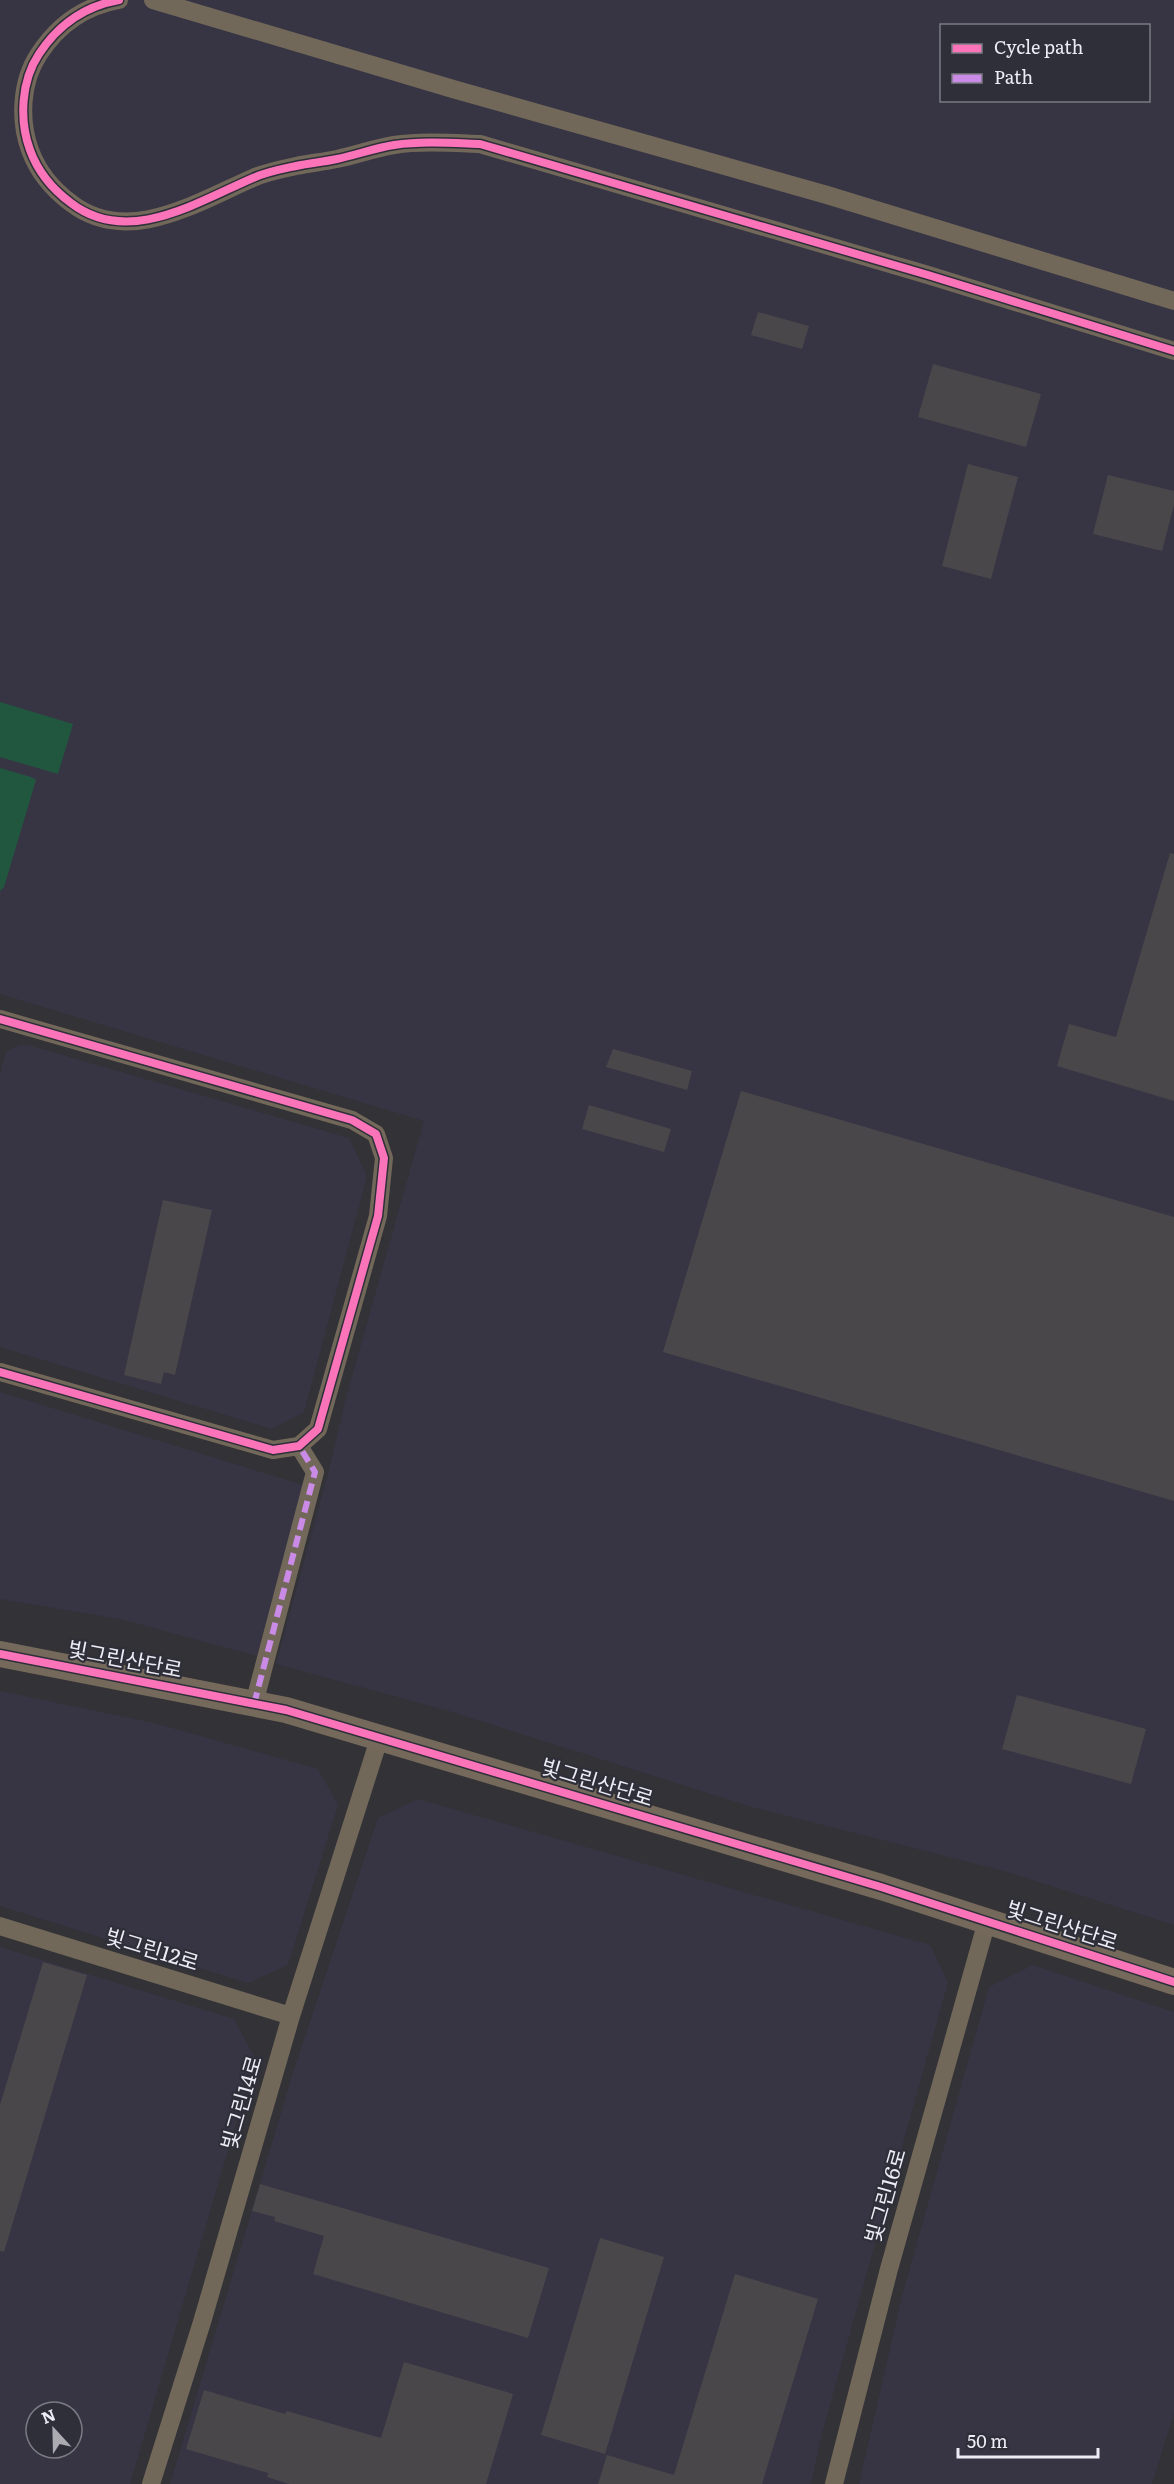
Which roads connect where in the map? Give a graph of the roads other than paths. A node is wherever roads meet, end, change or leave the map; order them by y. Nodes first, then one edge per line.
1 (119, 0) edge
2 (153, 0) edge
3 (1174, 300) edge
4 (1174, 351) edge
5 (0, 1019) edge
6 (0, 1372) edge
7 (299, 1446) junction
8 (0, 1654) edge
9 (254, 1704) junction
10 (380, 1737) junction
11 (987, 1921) junction
12 (0, 1926) edge
13 (1174, 1982) edge
14 (291, 2016) junction
15 (151, 2484) edge
16 (834, 2484) edge

1 - 4 street
2 - 3 street
5 - 7 street
6 - 7 street
7 - 9 street
8 - 9 street, 빛그린산단로
9 - 10 street, 빛그린산단로
10 - 11 street, 빛그린산단로
10 - 14 street, 빛그린14로
11 - 13 street, 빛그린산단로
11 - 16 street, 빛그린16로
12 - 14 street, 빛그린12로
14 - 15 street, 빛그린14로

